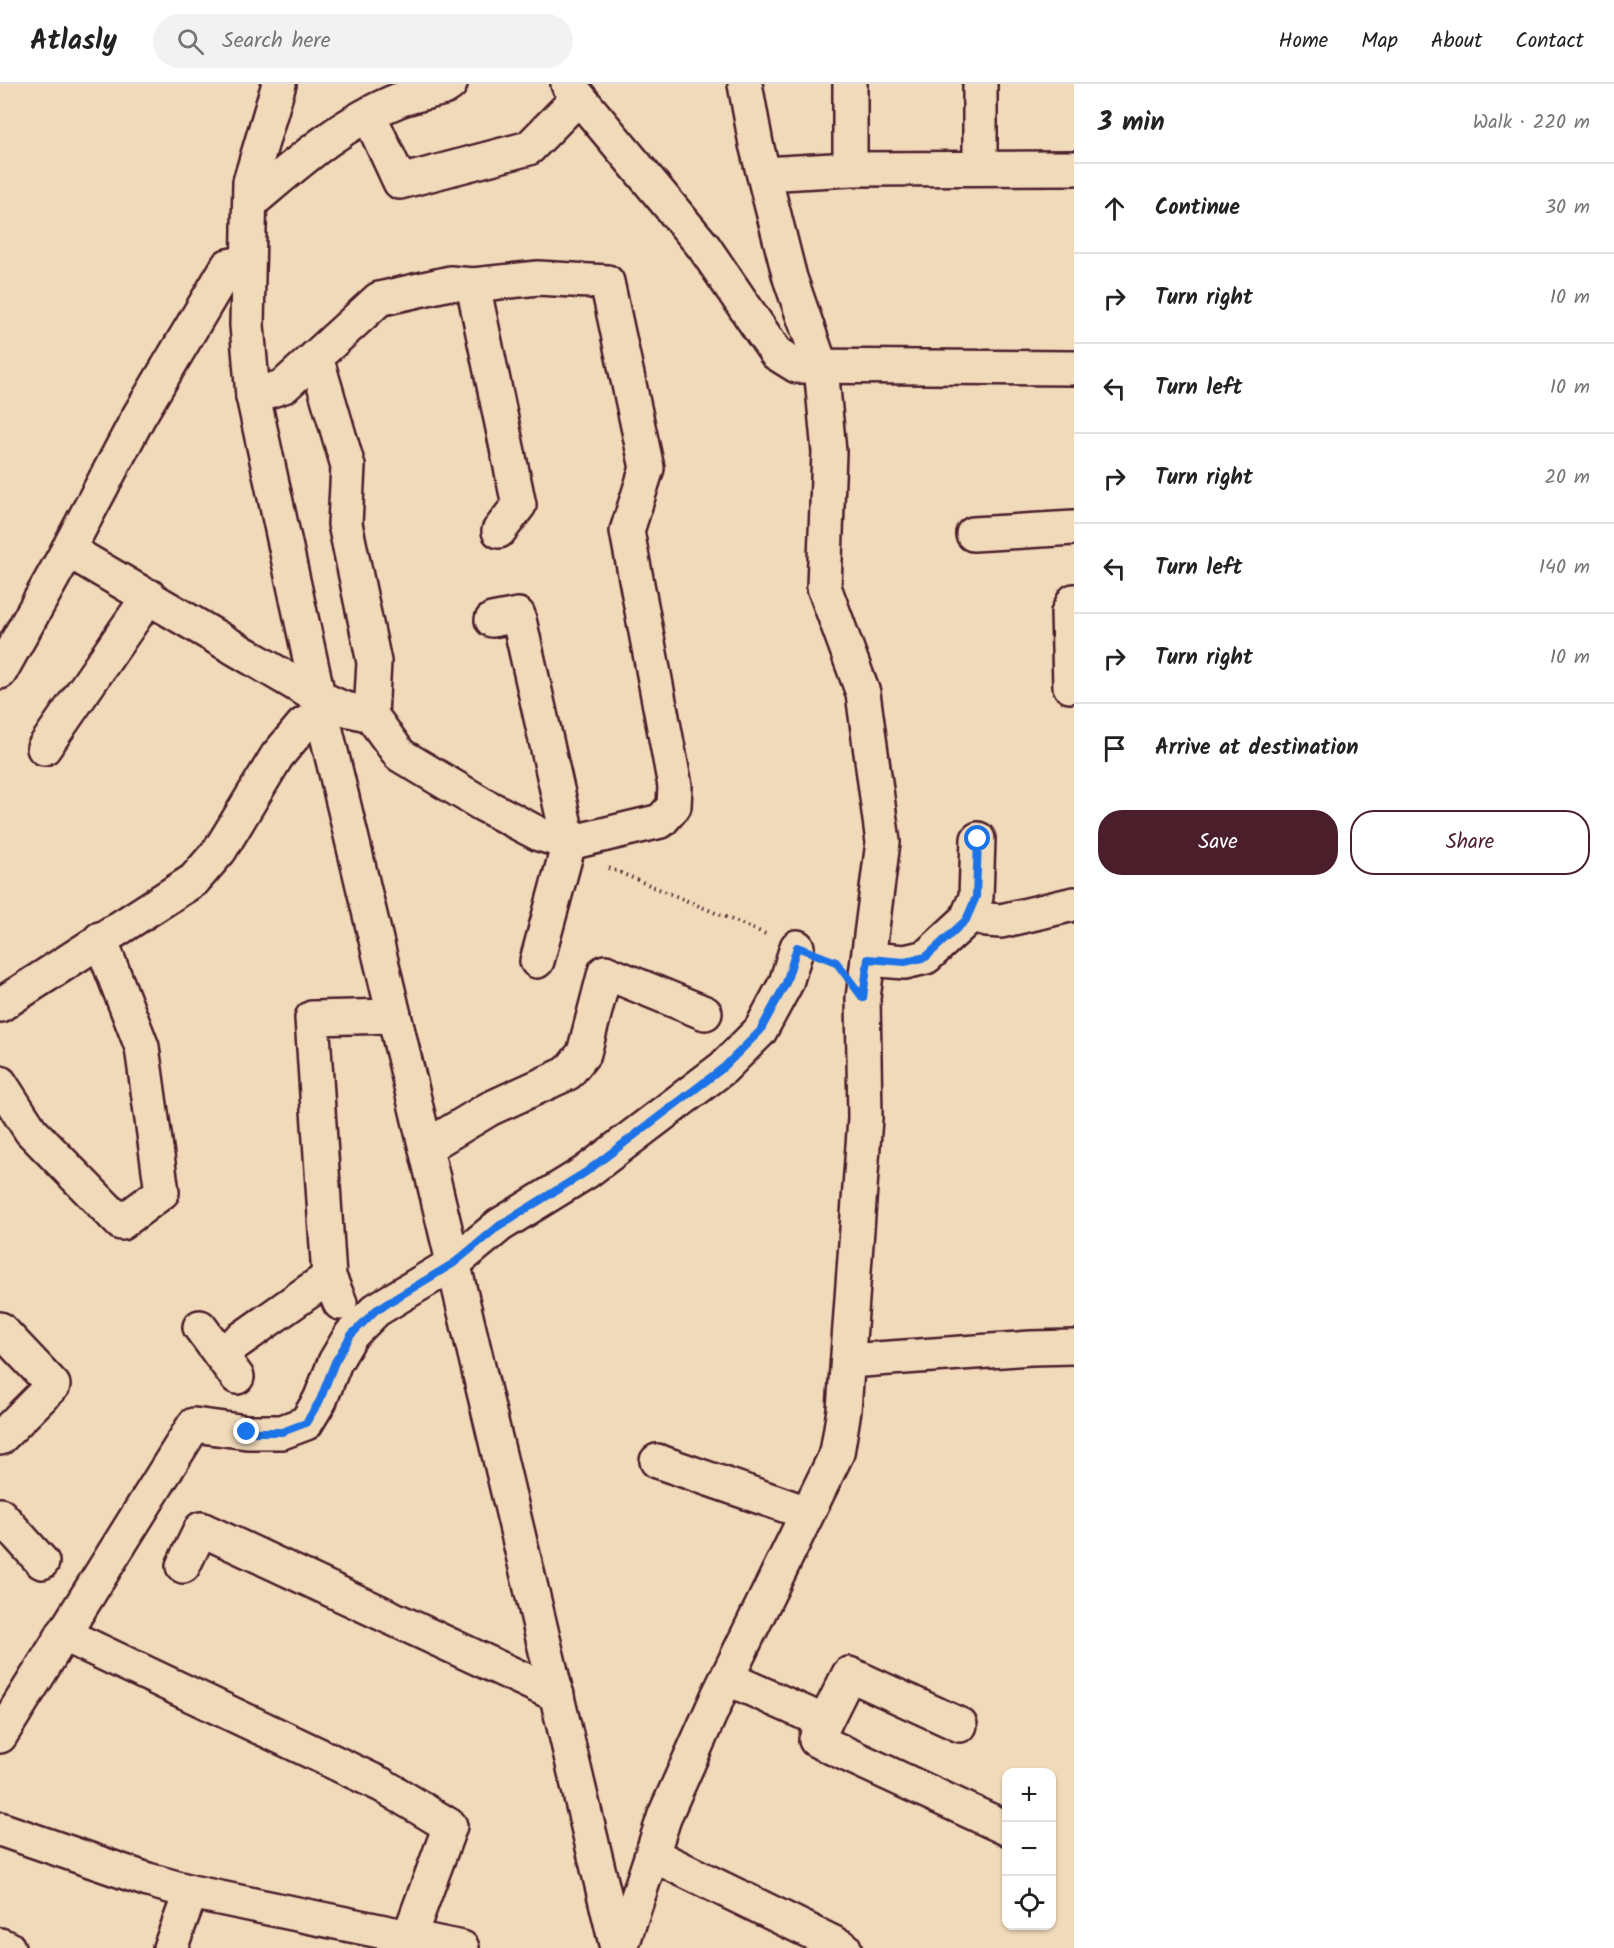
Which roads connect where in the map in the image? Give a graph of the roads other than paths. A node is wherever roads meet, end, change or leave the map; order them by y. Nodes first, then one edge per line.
1 (279, 84) edge
2 (450, 84) edge
3 (745, 84) edge
4 (850, 84) edge
5 (980, 84) edge
6 (573, 91) edge
7 (369, 115) junction
8 (980, 168) junction
9 (1074, 168) edge
10 (850, 169) junction
11 (764, 174) junction
12 (250, 203) junction
13 (248, 262) junction
14 (473, 285) junction
15 (316, 357) junction
16 (821, 367) junction
17 (1074, 368) edge
18 (253, 396) junction
19 (1074, 528) edge
20 (499, 531) dead end
21 (973, 534) dead end
22 (68, 550) junction
23 (149, 596) junction
24 (1074, 601) edge
25 (492, 620) dead end
26 (0, 672) edge
27 (1070, 686) dead end
28 (320, 706) junction
29 (371, 715) junction
30 (44, 748) dead end
31 (978, 839) dead end
32 (569, 843) junction
33 (1074, 904) edge
34 (970, 912) junction
35 (100, 939) junction
36 (797, 947) road end
37 (868, 959) junction
38 (537, 962) dead end
39 (0, 1005) edge
40 (705, 1013) dead end
41 (394, 1016) junction
42 (0, 1083) edge
43 (426, 1147) junction
44 (454, 1263) junction
45 (200, 1327) dead end
46 (0, 1329) edge
47 (1074, 1347) edge
48 (848, 1361) junction
49 (0, 1438) edge
50 (657, 1461) dead end
51 (807, 1513) junction
52 (0, 1515) edge
53 (42, 1562) dead end
54 (183, 1566) dead end
55 (63, 1634) junction
56 (727, 1678) junction
57 (557, 1695) junction
58 (825, 1722) junction
59 (960, 1725) dead end
60 (0, 1736) edge
61 (1002, 1826) edge
62 (0, 1829) edge
63 (653, 1855) junction
64 (191, 1892) junction
65 (409, 1937) junction
66 (0, 1944) edge
67 (8, 1948) edge
68 (170, 1948) edge
69 (462, 1948) edge
70 (619, 1948) edge
71 (844, 1948) edge

1 - 12 street
2 - 7 street
3 - 11 street
4 - 10 street
5 - 8 street
6 - 7 street
6 - 16 street
7 - 12 street
8 - 9 street
8 - 10 street
10 - 11 street
11 - 16 street
12 - 13 street
13 - 18 street
13 - 22 street
14 - 15 street
14 - 20 street
14 - 32 street
15 - 18 street
15 - 29 street
16 - 17 street
16 - 37 street
18 - 28 street
19 - 21 street
22 - 23 street
22 - 26 street
23 - 28 street
23 - 30 street
24 - 27 street
25 - 32 street
28 - 29 street
28 - 35 street
28 - 41 street
29 - 32 street
31 - 34 street
32 - 38 street
33 - 34 street
34 - 37 street
35 - 39 street
35 - 42 street
36 - 44 street
37 - 48 street
40 - 43 street
41 - 43 street
41 - 45 street
43 - 44 street
44 - 55 street
44 - 57 street
46 - 49 street
47 - 48 street
48 - 51 street
50 - 51 street
51 - 56 street
52 - 53 street
54 - 57 street
55 - 60 street
55 - 65 street
56 - 58 street
56 - 63 street
57 - 70 street
58 - 59 street
58 - 61 street
62 - 64 street
63 - 70 street
63 - 71 street
64 - 65 street
64 - 68 street
65 - 69 street
66 - 67 street

